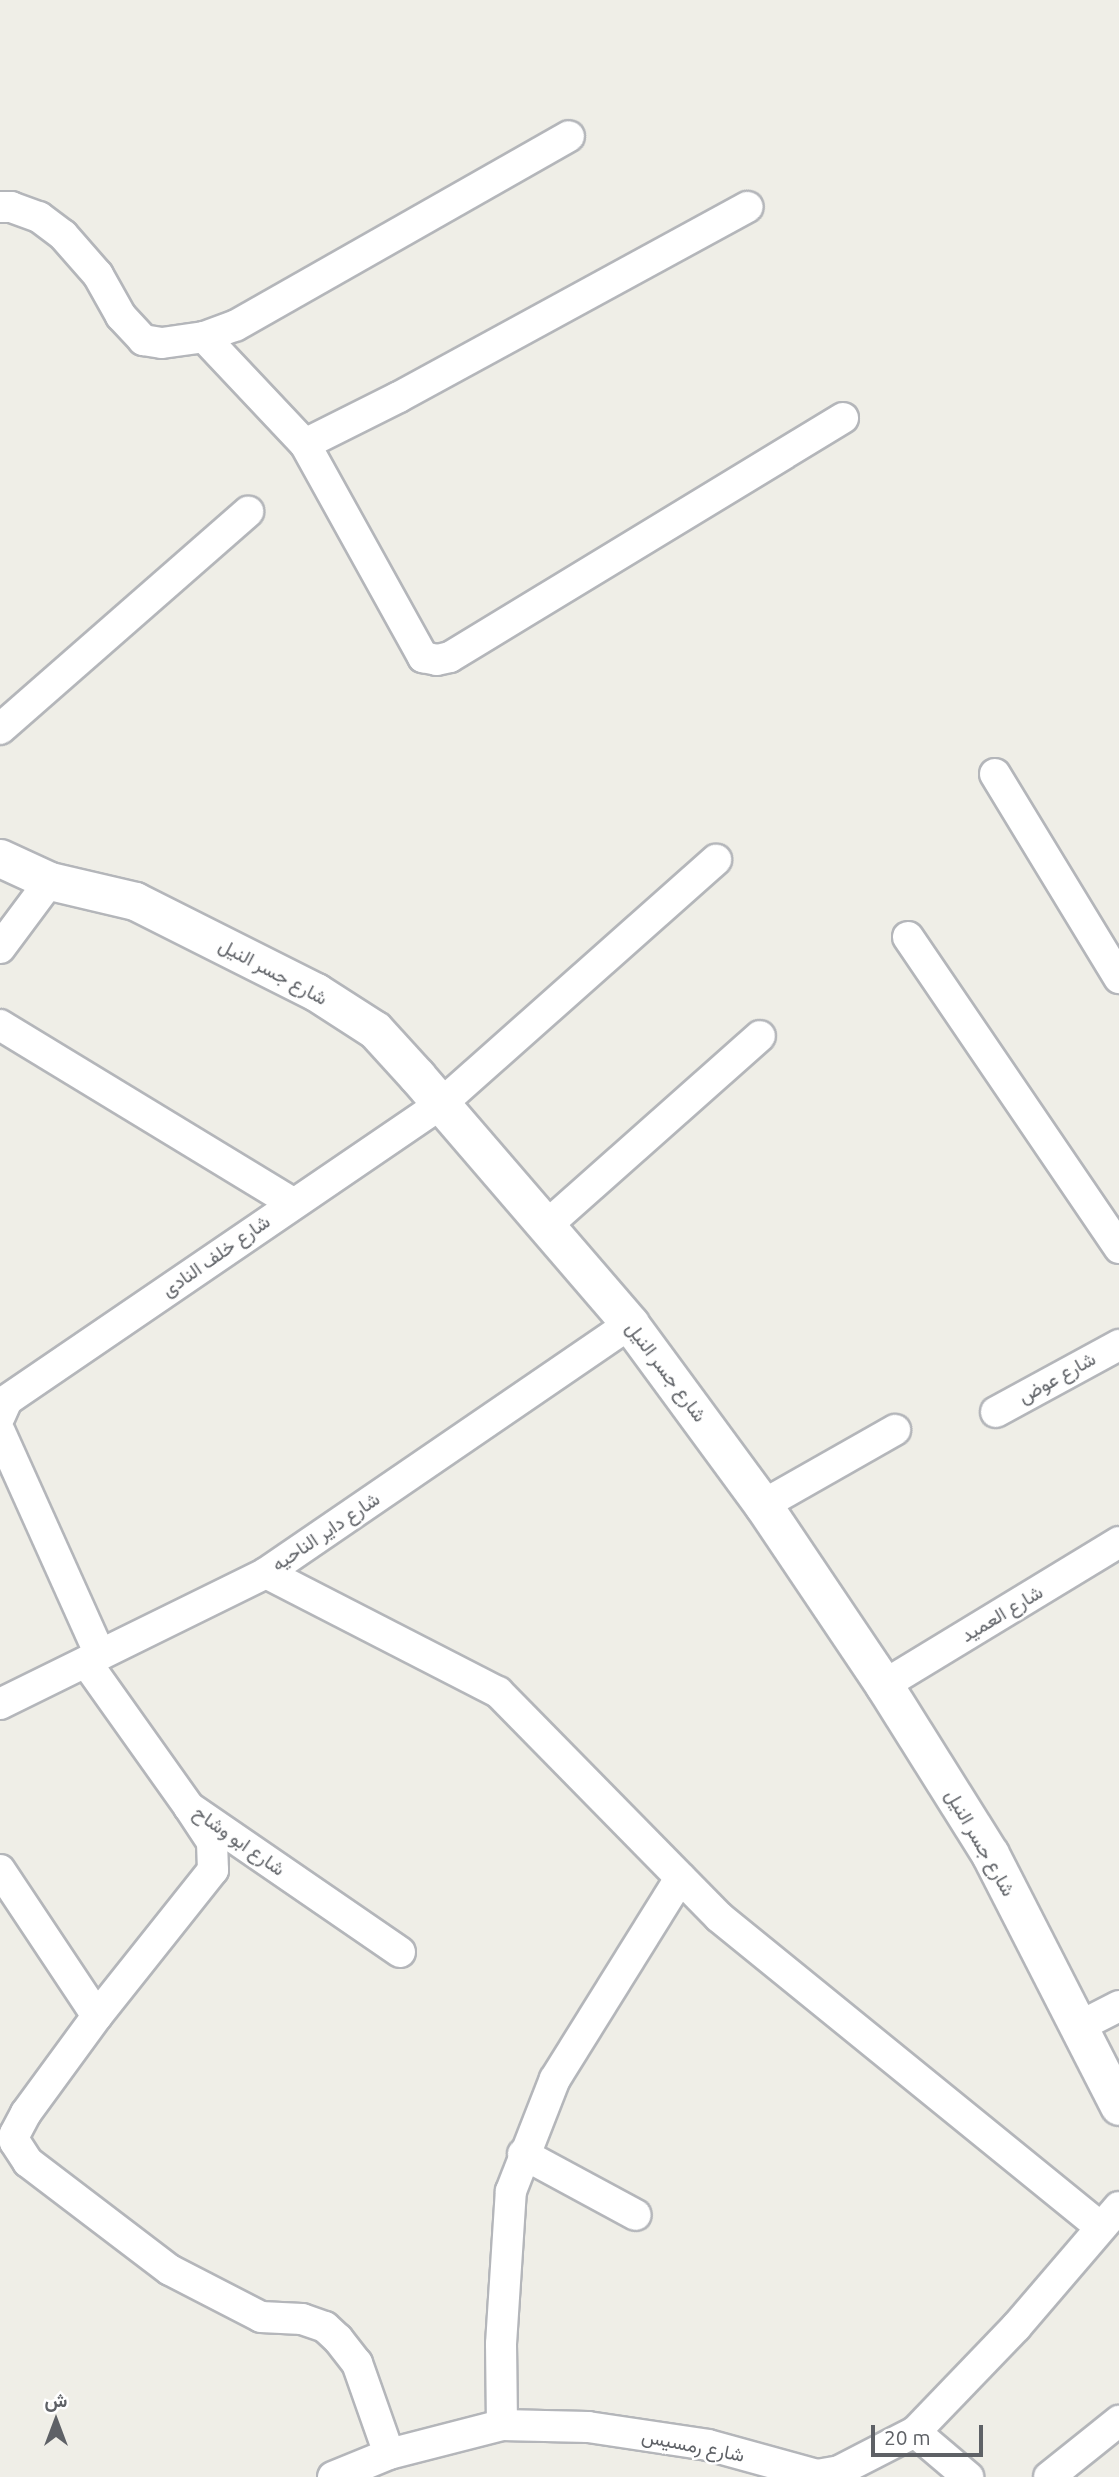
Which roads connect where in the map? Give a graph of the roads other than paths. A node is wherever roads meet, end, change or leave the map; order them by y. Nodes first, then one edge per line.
1 (569, 136) dead end
2 (0, 207) edge
3 (748, 207) dead end
4 (204, 337) junction
5 (843, 418) dead end
6 (305, 444) junction
7 (248, 512) dead end
8 (0, 729) edge
9 (995, 774) dead end
10 (0, 858) edge
11 (716, 860) dead end
12 (50, 881) junction
13 (908, 937) dead end
14 (0, 947) edge
15 (1119, 978) edge
16 (0, 1025) edge
17 (760, 1036) dead end
18 (441, 1104) junction
19 (293, 1203) junction
20 (546, 1226) junction
21 (1119, 1248) edge
22 (630, 1324) junction
23 (1119, 1345) edge
24 (996, 1412) dead end
25 (0, 1416) edge
26 (895, 1430) dead end
27 (0, 1432) edge
28 (763, 1505) junction
29 (1119, 1542) edge
30 (266, 1573) junction
31 (93, 1659) junction
32 (884, 1685) junction
33 (0, 1704) edge
34 (189, 1807) junction
35 (0, 1870) edge
36 (680, 1878) junction
37 (400, 1952) dead end
38 (1119, 2006) edge
39 (97, 2015) junction
40 (1078, 2027) junction
41 (1119, 2106) edge
42 (523, 2154) junction
43 (636, 2215) dead end
44 (1110, 2217) edge
45 (1119, 2421) edge
46 (502, 2425) junction
47 (915, 2432) junction
48 (389, 2454) junction
49 (347, 2473) edge
50 (839, 2474) edge
51 (968, 2477) edge
52 (1049, 2477) edge

1 - 4 street
2 - 4 street
3 - 6 street
4 - 6 street
5 - 6 street
7 - 8 street
9 - 15 street
10 - 12 street, شارع جسر النيل
11 - 18 street, شارع خلف النادى
12 - 14 street
12 - 18 street, شارع جسر النيل
13 - 21 street
16 - 19 street
17 - 20 street
18 - 19 street, شارع خلف النادى
18 - 20 street, شارع جسر النيل
19 - 25 street, شارع خلف النادى
20 - 22 street, شارع جسر النيل
22 - 28 street, شارع جسر النيل
22 - 30 street, شارع داير الناحيه
23 - 24 street, شارع عوض
26 - 28 street
27 - 31 street
28 - 32 street, شارع جسر النيل
29 - 32 street, شارع العميد
30 - 31 street, شارع داير الناحيه
30 - 36 street
31 - 33 street, شارع داير الناحيه
31 - 34 street, شارع ابو وشاح
32 - 40 street, شارع جسر النيل
34 - 37 street, شارع ابو وشاح
34 - 39 street
35 - 39 street
36 - 42 street
36 - 44 street
38 - 40 street
39 - 48 street
40 - 41 street, شارع جسر النيل
42 - 43 street
42 - 46 street
44 - 47 street, شارع رمسيس
45 - 52 street
46 - 48 street, شارع رمسيس
46 - 50 street, شارع رمسيس
47 - 50 street, شارع رمسيس
47 - 51 street
48 - 49 street, شارع رمسيس

